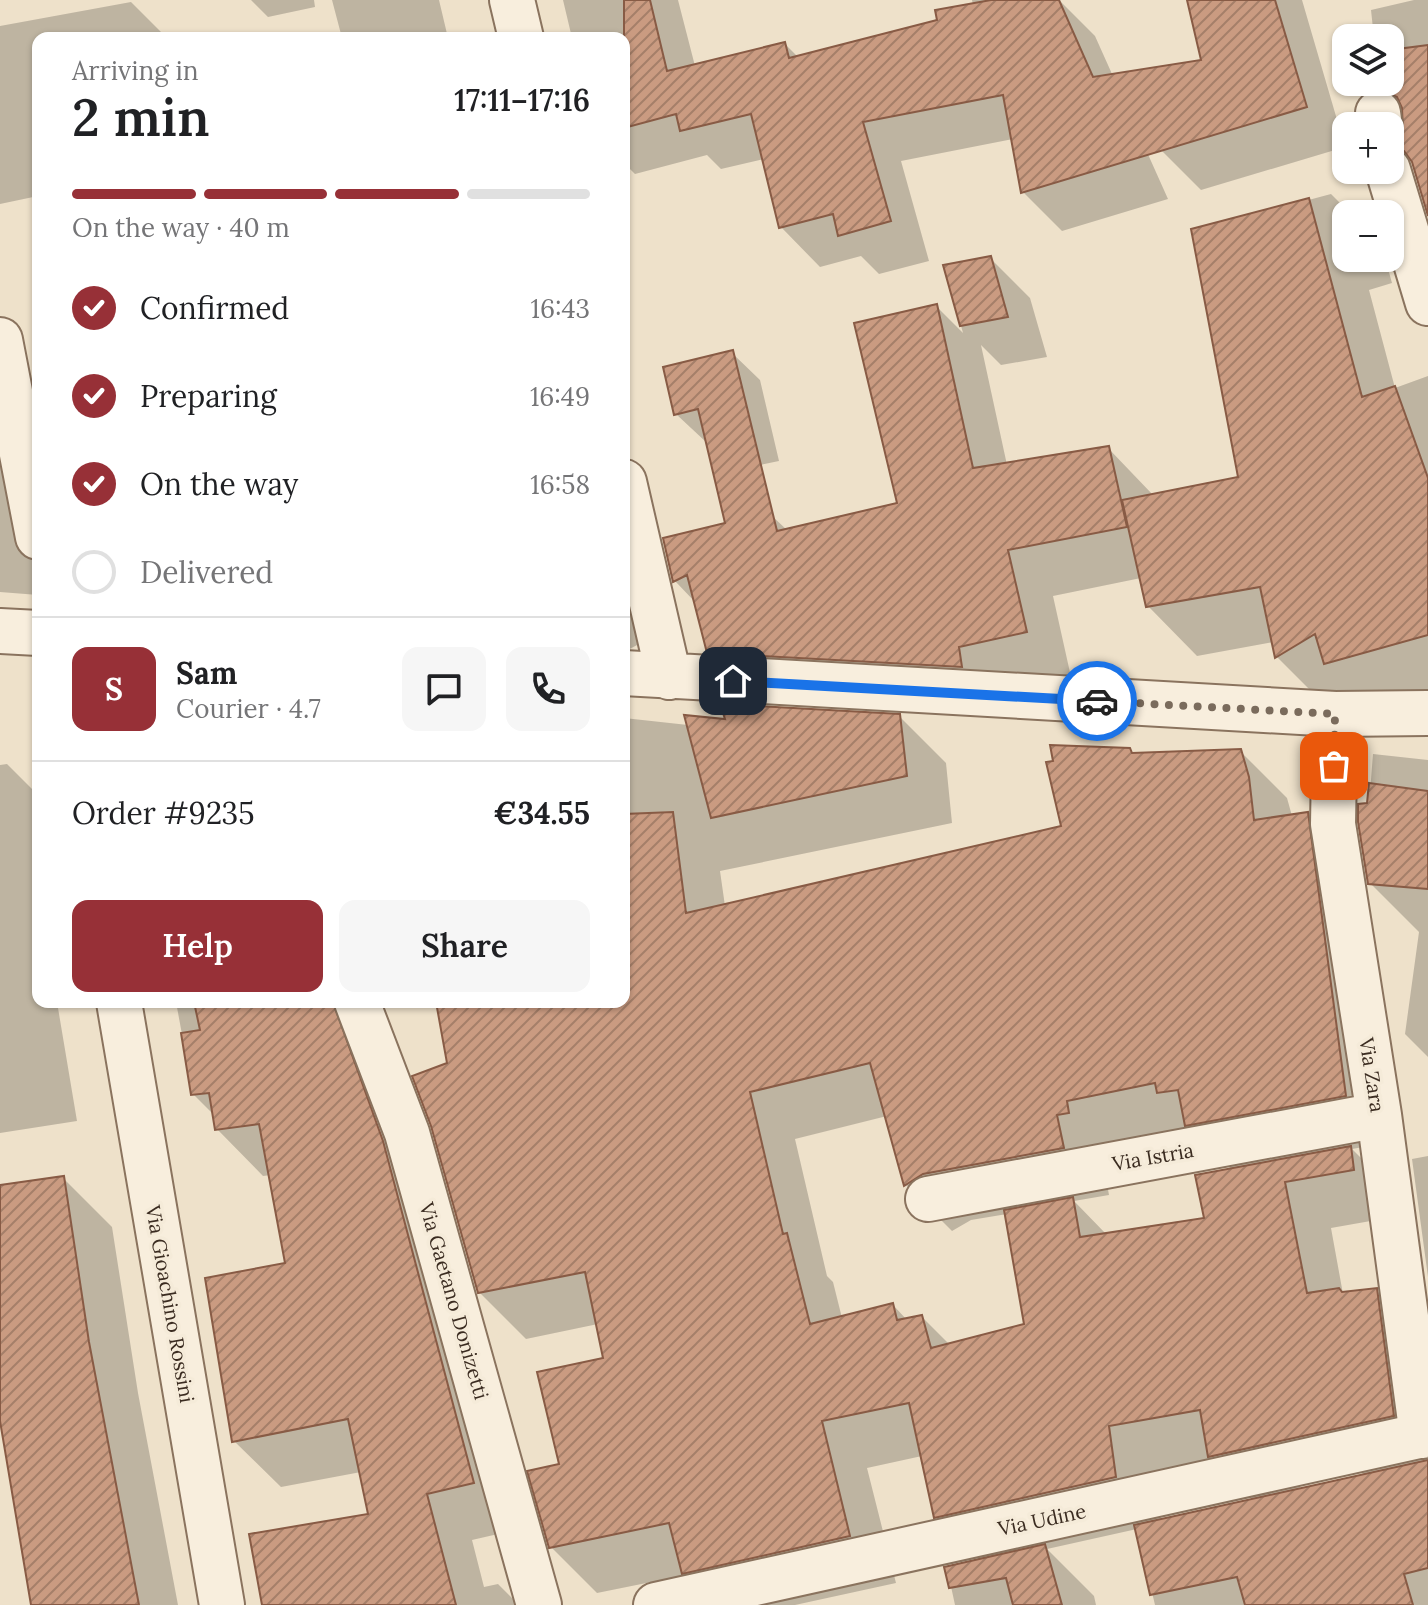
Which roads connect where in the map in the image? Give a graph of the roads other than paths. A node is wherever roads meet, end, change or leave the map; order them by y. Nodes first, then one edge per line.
1 (512, 0) edge
2 (520, 32) edge
3 (1394, 184) edge
4 (1422, 256) edge
5 (1428, 303) edge
6 (0, 340) edge
7 (32, 506) edge
8 (630, 508) edge
9 (0, 631) edge
10 (32, 633) edge
11 (630, 674) edge
12 (669, 677) junction
13 (1428, 713) edge
14 (1335, 714) junction
15 (120, 1008) edge
16 (359, 1008) edge
17 (1379, 1115) junction
18 (928, 1199) dead end
19 (1425, 1435) edge
20 (222, 1605) edge
21 (539, 1605) edge
22 (656, 1605) edge

1 - 2 street
3 - 4 street
4 - 5 street
6 - 7 street
8 - 12 street
9 - 10 street
11 - 12 street
12 - 14 street
13 - 14 street
14 - 17 street, Via Zara
15 - 20 street, Via Gioachino Rossini
16 - 21 street, Via Gaetano Donizetti
17 - 18 street, Via Istria
17 - 19 street, Via Zara
19 - 22 street, Via Udine

